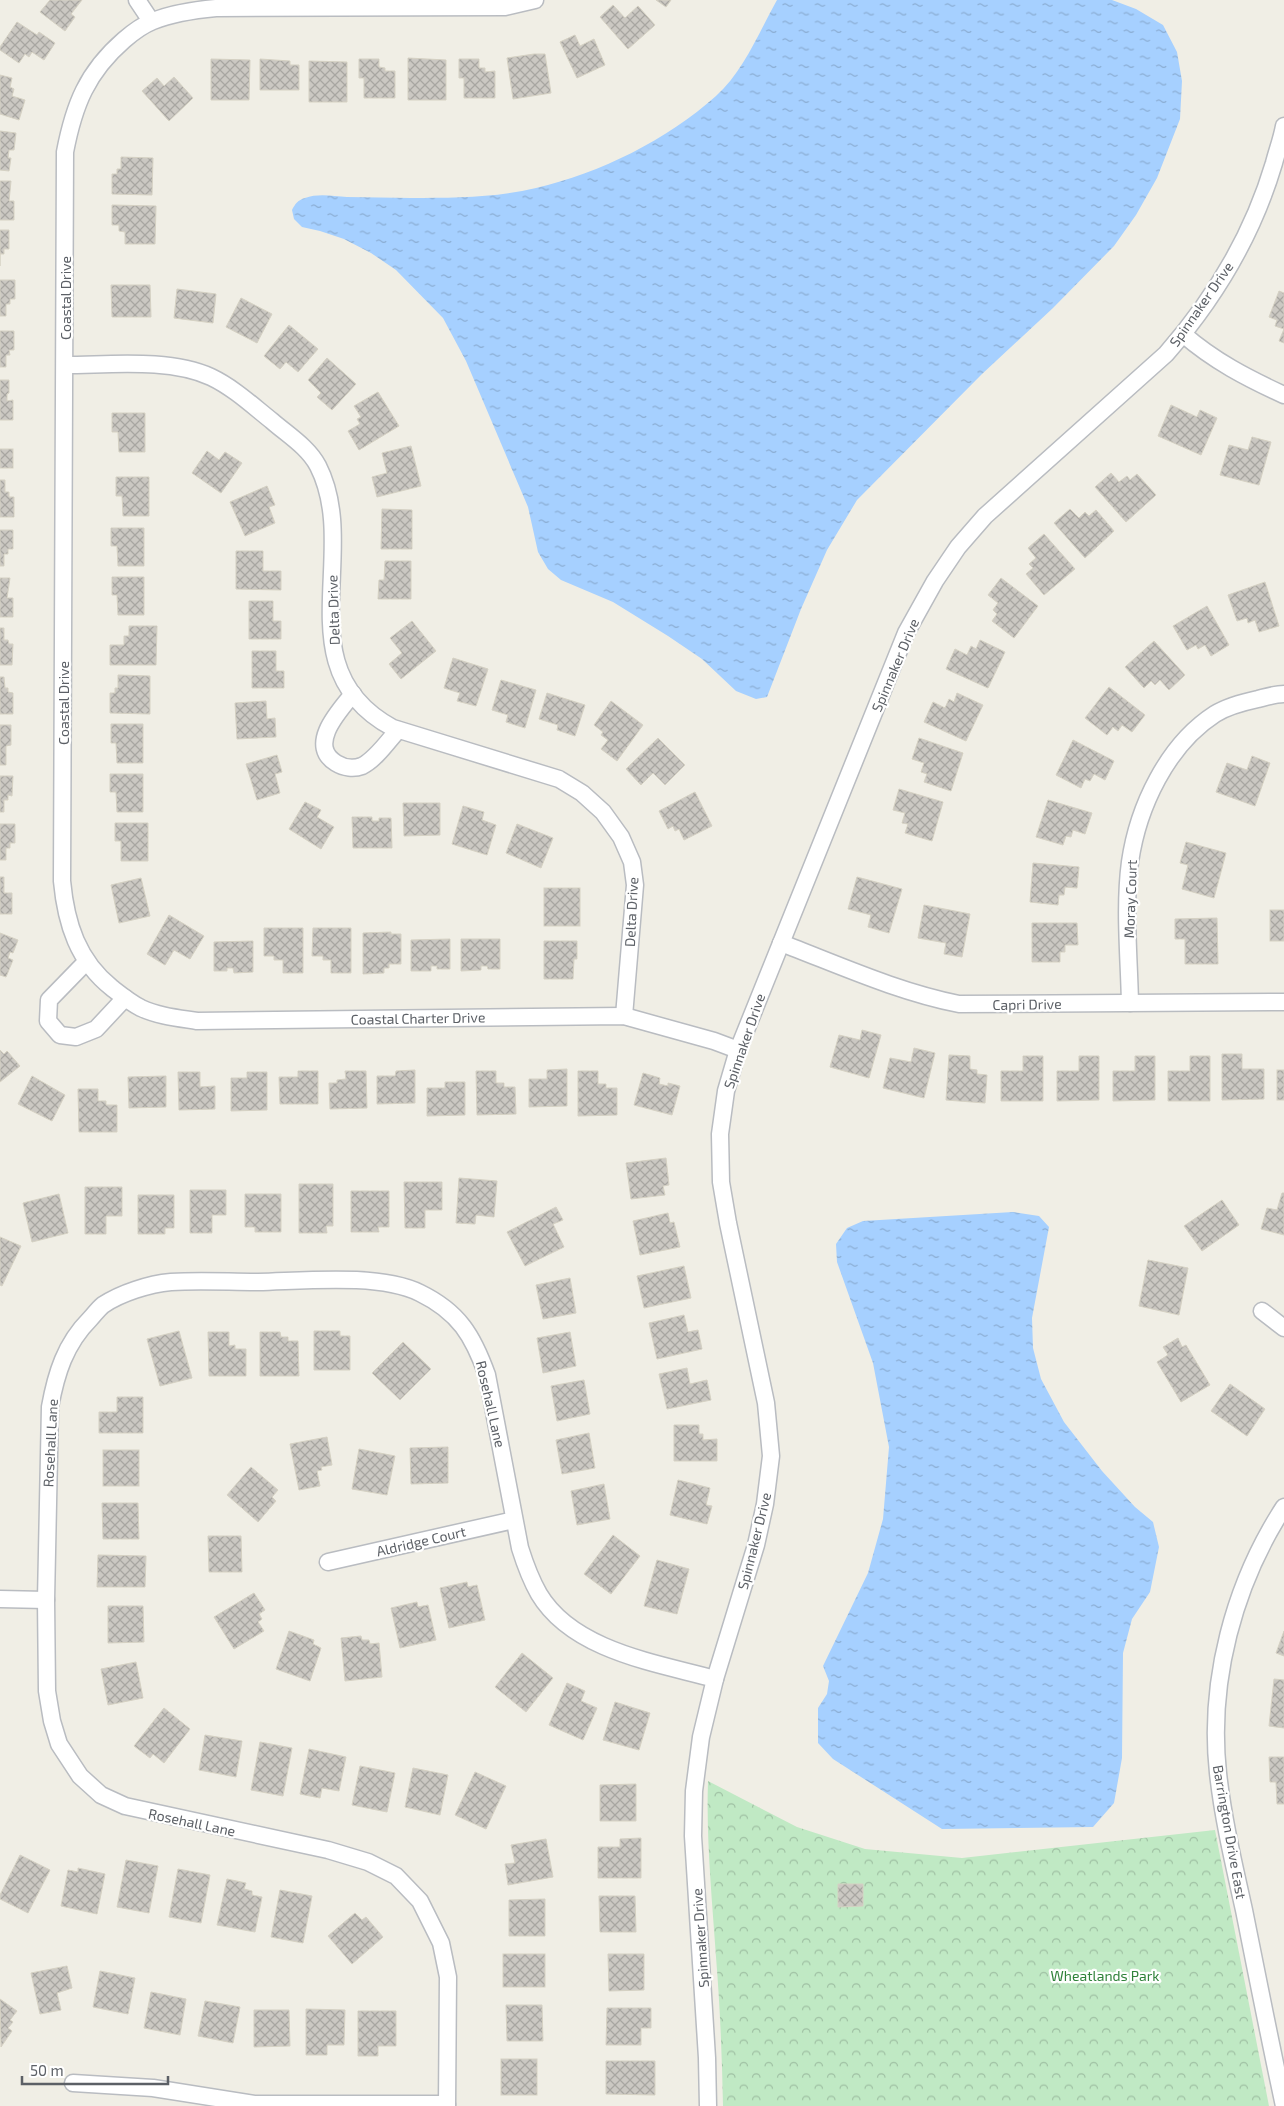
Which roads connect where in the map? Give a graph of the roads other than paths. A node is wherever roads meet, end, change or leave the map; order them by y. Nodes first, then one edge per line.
1 (137, 0) edge
2 (535, 0) edge
3 (325, 4) edge
4 (151, 22) junction
5 (1284, 126) edge
6 (1183, 334) junction
7 (65, 364) junction
8 (1284, 394) edge
9 (352, 694) junction
10 (1284, 694) edge
11 (398, 730) junction
12 (781, 943) junction
13 (86, 962) junction
14 (104, 982) joint
15 (125, 998) junction
16 (1284, 1002) edge
17 (1130, 1003) junction
18 (624, 1016) junction
19 (738, 1050) junction
20 (1262, 1311) dead end
21 (1284, 1328) edge
22 (1284, 1507) edge
23 (514, 1520) junction
24 (328, 1562) dead end
25 (0, 1599) edge
26 (46, 1600) junction
27 (715, 1679) junction
28 (73, 2083) dead end
29 (447, 2105) edge
30 (708, 2106) edge
31 (1284, 2106) edge

1 - 4 street
2 - 3 street, Coastal Drive
3 - 4 street, Coastal Drive
4 - 7 street, Coastal Drive
5 - 6 street, Spinnaker Drive
6 - 8 street
6 - 12 street, Spinnaker Drive
7 - 9 street, Delta Drive
7 - 13 street, Coastal Drive
9 - 11 street, Delta Drive
9 - 11 street
10 - 17 street, Moray Court
11 - 18 street, Delta Drive
12 - 17 street, Capri Drive
12 - 19 street, Spinnaker Drive
13 - 14 street, Coastal Drive
13 - 15 street
14 - 15 street, Coastal Charter Drive
15 - 18 street, Coastal Charter Drive
16 - 17 street, Capri Drive
18 - 19 street, Coastal Charter Drive
19 - 27 street, Spinnaker Drive
20 - 21 street
22 - 31 street, Barrington Drive East
23 - 24 street, Aldridge Court
23 - 26 street, Rosehall Lane
23 - 27 street, Rosehall Lane
25 - 26 street
26 - 29 street, Rosehall Lane
27 - 30 street, Spinnaker Drive
28 - 29 street

